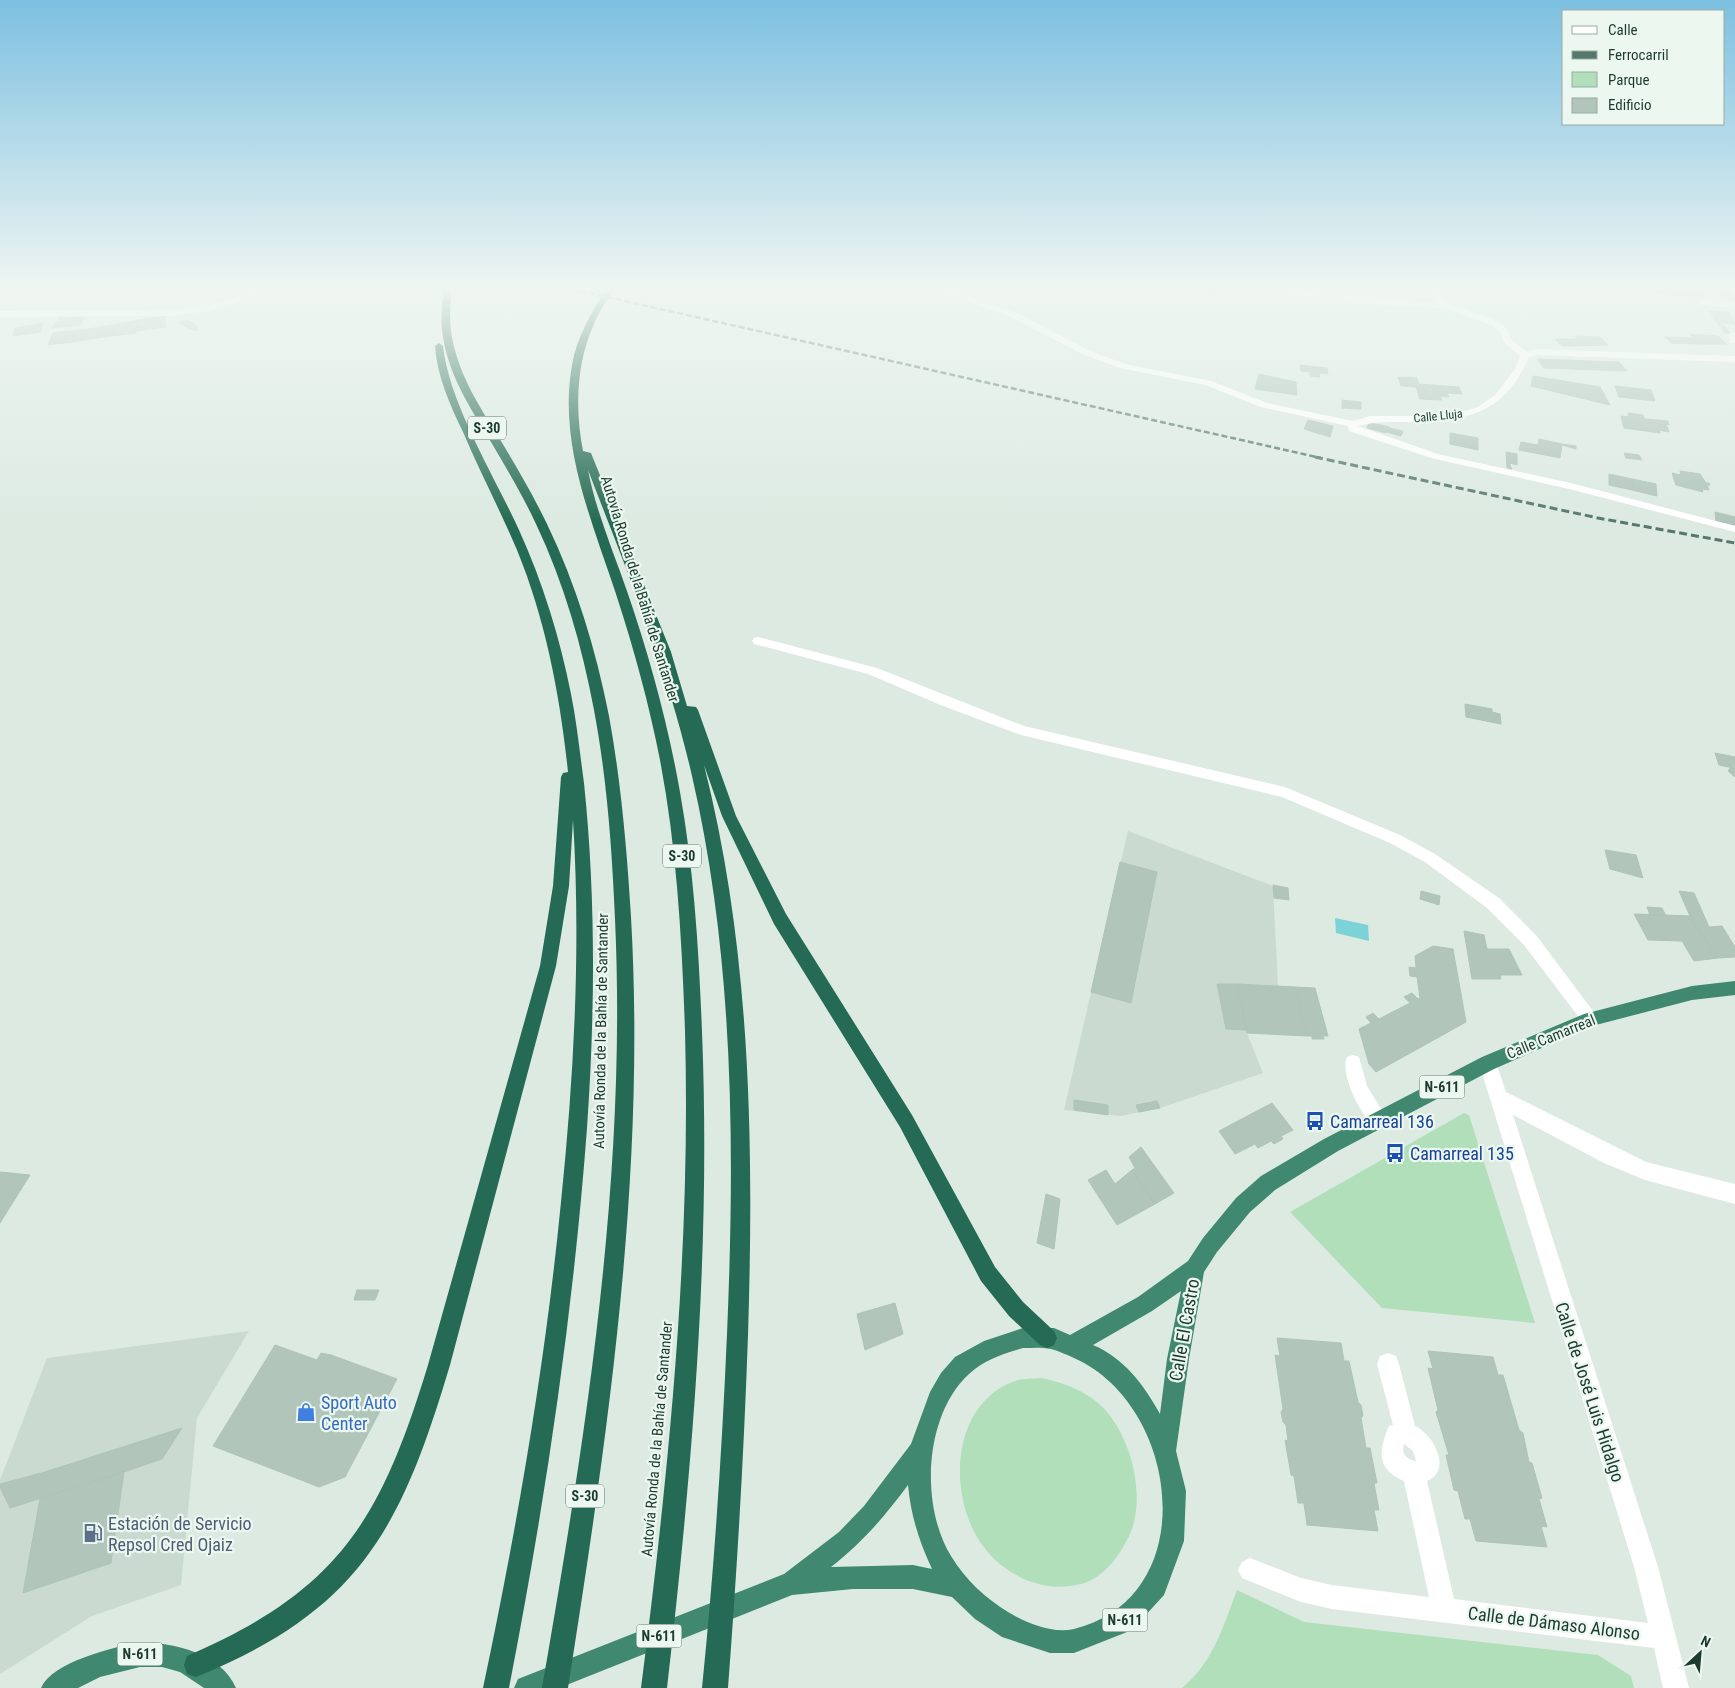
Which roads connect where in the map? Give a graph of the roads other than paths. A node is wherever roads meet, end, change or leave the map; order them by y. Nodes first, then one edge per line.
1 (442, 366) edge
2 (454, 366) edge
3 (576, 366) edge
4 (1123, 366) edge
5 (1519, 366) edge
6 (572, 417) junction
7 (1353, 424) junction
8 (1735, 529) edge
9 (758, 640) dead end
10 (661, 643) junction
11 (569, 718) junction
12 (1735, 988) edge
13 (1590, 1019) junction
14 (1488, 1063) junction
15 (1353, 1064) dead end
16 (1498, 1097) junction
17 (1378, 1120) junction
18 (1735, 1194) edge
19 (1195, 1268) junction
20 (1047, 1338) junction
21 (1074, 1345) junction
22 (1388, 1364) dead end
23 (1167, 1446) junction
24 (920, 1450) junction
25 (1250, 1570) dead end
26 (792, 1583) junction
27 (956, 1586) junction
28 (1444, 1610) junction
29 (1665, 1637) junction
30 (196, 1665) junction
31 (54, 1688) edge
32 (223, 1688) edge
33 (496, 1688) edge
34 (526, 1688) edge
35 (555, 1688) edge
36 (654, 1688) edge
37 (715, 1688) edge
38 (1676, 1688) edge

1 - 11 highway
2 - 35 highway, Autovía Ronda de la Bahía de Santander / S-30
3 - 6 highway, Autovía Ronda de la Bahía de Santander / S-30
4 - 7 street, Calle Lluja
5 - 7 street, Calle Lluja
6 - 10 highway
6 - 36 highway, Autovía Ronda de la Bahía de Santander / S-30
7 - 8 street, Calle Lluja
9 - 13 street
10 - 20 highway
10 - 37 highway
11 - 30 highway
11 - 33 highway
12 - 13 highway, Calle Camarreal / N-611
13 - 14 highway, Calle Camarreal / N-611
14 - 16 street, Calle de José Luis Hidalgo
14 - 17 highway, Calle Camarreal / N-611
15 - 17 street
16 - 18 street
16 - 29 street, Calle de José Luis Hidalgo
17 - 19 highway, Calle Camarreal / N-611
19 - 21 highway, Calle El Castro / N-611
19 - 23 highway, Calle El Castro / N-611
20 - 21 highway, N-611
20 - 24 highway, N-611
21 - 23 highway, N-611
22 - 28 street
23 - 27 highway, N-611
24 - 26 highway, N-611
24 - 27 highway, N-611
25 - 28 street, Calle de Dámaso Alonso
26 - 27 highway, N-611
26 - 34 highway, N-611
28 - 29 street, Calle de Dámaso Alonso
29 - 38 street, Calle de José Luis Hidalgo
30 - 31 highway, N-611
30 - 32 highway, N-611

